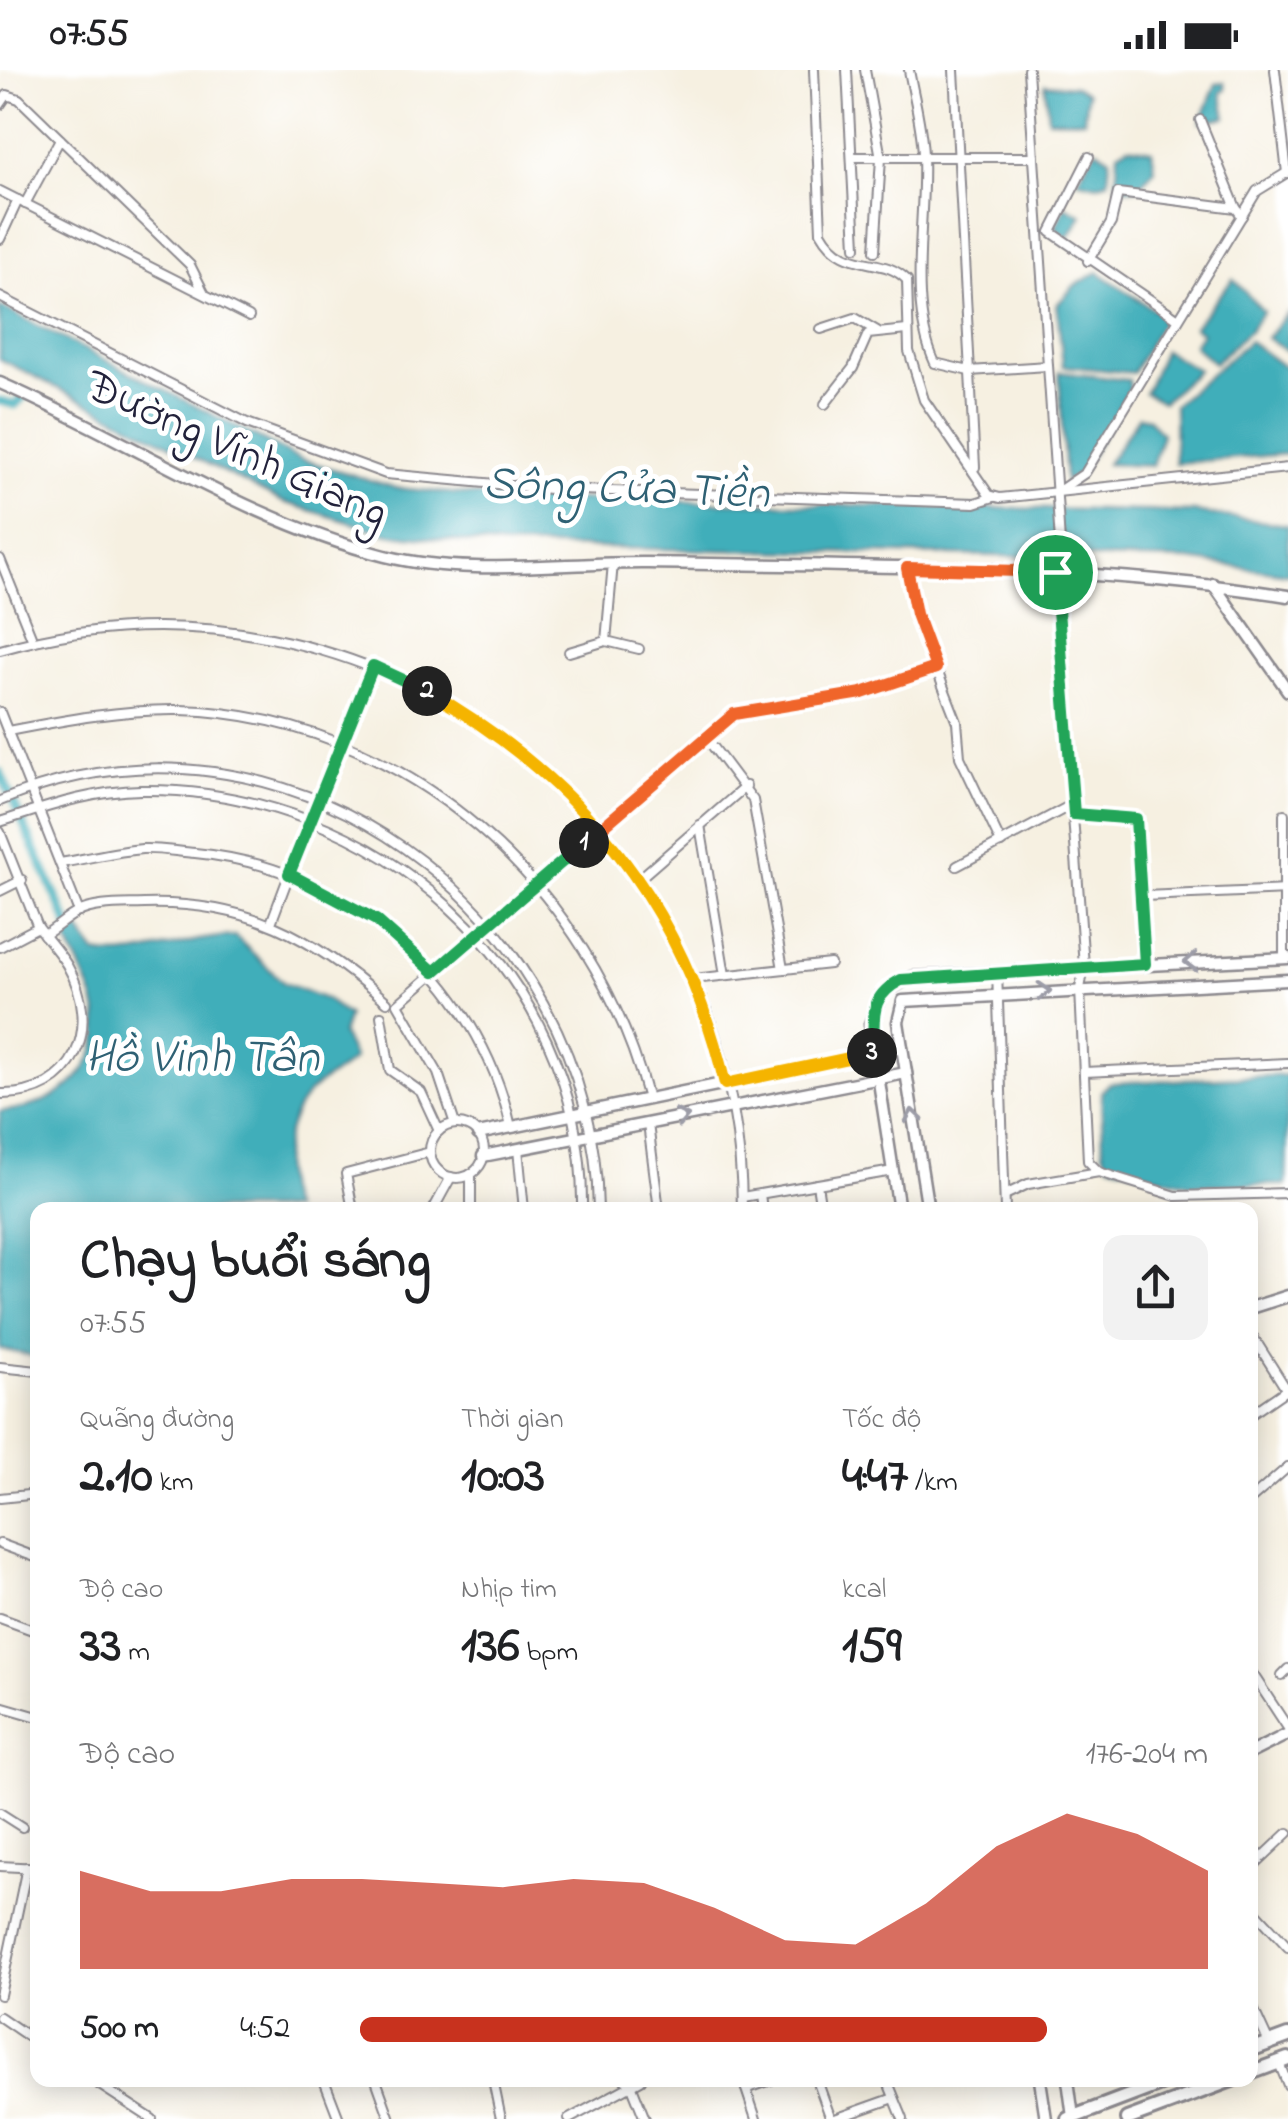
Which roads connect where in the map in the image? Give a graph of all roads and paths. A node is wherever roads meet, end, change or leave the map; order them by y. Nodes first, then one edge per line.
1 (814, 70) edge
2 (847, 70) edge
3 (865, 70) edge
4 (909, 70) edge
5 (954, 70) edge
6 (1028, 70) edge
7 (1274, 70) edge
8 (0, 105) edge
9 (1200, 120) dead end
10 (60, 138) junction
11 (852, 157) junction
12 (1034, 157) junction
13 (1089, 157) dead end
14 (881, 158) junction
15 (924, 158) junction
16 (959, 159) junction
17 (1288, 173) edge
18 (0, 191) edge
19 (21, 202) junction
20 (1239, 212) junction
21 (0, 239) edge
22 (856, 247) dead end
23 (875, 250) dead end
24 (1088, 261) junction
25 (204, 293) junction
26 (0, 298) edge
27 (250, 317) dead end
28 (1177, 318) junction
29 (821, 329) dead end
30 (906, 330) junction
31 (878, 331) junction
32 (1048, 366) junction
33 (969, 372) junction
34 (0, 383) edge
35 (825, 404) dead end
36 (975, 467) dead end
37 (1288, 468) edge
38 (1057, 497) junction
39 (994, 498) junction
40 (0, 559) edge
41 (613, 563) junction
42 (907, 568) junction
43 (1059, 568) junction
44 (1214, 584) junction
45 (1288, 596) edge
46 (33, 640) junction
47 (606, 642) junction
48 (639, 649) dead end
49 (0, 650) edge
50 (569, 652) dead end
51 (373, 666) junction
52 (936, 668) junction
53 (1288, 691) edge
54 (0, 712) edge
55 (8, 731) junction
56 (700, 742) junction
57 (342, 745) junction
58 (154, 770) junction
59 (746, 786) junction
60 (26, 791) junction
61 (156, 791) junction
62 (0, 801) edge
63 (321, 801) junction
64 (34, 809) junction
65 (1073, 809) junction
66 (1284, 814) dead end
67 (310, 819) junction
68 (3, 821) edge
69 (700, 826) junction
70 (601, 829) junction
71 (0, 832) edge
72 (1001, 843) junction
73 (60, 863) junction
74 (957, 866) dead end
75 (289, 874) junction
76 (639, 878) junction
77 (22, 880) junction
78 (537, 883) junction
79 (1287, 890) edge
80 (0, 891) edge
81 (1143, 896) junction
82 (76, 913) junction
83 (490, 922) junction
84 (271, 923) junction
85 (41, 931) junction
86 (476, 933) junction
87 (0, 947) edge
88 (1286, 958) edge
89 (830, 964) dead end
90 (1145, 964) junction
91 (1084, 966) junction
92 (782, 969) junction
93 (997, 971) junction
94 (434, 972) junction
95 (725, 975) junction
96 (693, 979) junction
97 (1288, 980) edge
98 (1080, 990) junction
99 (997, 993) junction
100 (387, 1002) dead end
101 (381, 1016) dead end
102 (902, 1047) junction
103 (874, 1053) junction
104 (1288, 1063) edge
105 (906, 1072) junction
106 (1084, 1072) junction
107 (878, 1078) junction
108 (725, 1084) junction
109 (0, 1094) edge
110 (648, 1099) junction
111 (732, 1107) junction
112 (585, 1112) junction
113 (570, 1115) junction
114 (455, 1124) junction
115 (648, 1124) junction
116 (511, 1127) junction
117 (440, 1131) junction
118 (478, 1134) junction
119 (591, 1136) junction
120 (574, 1139) junction
121 (518, 1150) junction
122 (430, 1152) junction
123 (483, 1156) junction
124 (893, 1172) junction
125 (1099, 1172) junction
126 (471, 1174) junction
127 (451, 1177) junction
128 (817, 1184) junction
129 (1288, 1193) edge
130 (760, 1194) junction
131 (1005, 1195) junction
132 (1176, 1196) junction
133 (742, 1197) junction
134 (351, 1202) edge
135 (437, 1202) edge
136 (472, 1202) edge
137 (523, 1202) edge
138 (581, 1202) edge
139 (597, 1202) edge
140 (659, 1202) edge
141 (742, 1202) edge
142 (761, 1202) edge
143 (820, 1202) edge
144 (899, 1202) edge
145 (927, 1202) edge
146 (1005, 1202) edge
147 (1175, 1202) edge
148 (1288, 1296) edge
149 (1258, 1305) edge
150 (1258, 1345) edge
151 (0, 1367) edge
152 (30, 1370) edge
153 (1287, 1391) edge
154 (1258, 1410) edge
155 (1288, 1467) edge
156 (1258, 1493) edge
157 (30, 1495) edge
158 (0, 1498) edge
159 (0, 1544) edge
160 (30, 1555) edge
161 (0, 1618) edge
162 (30, 1629) edge
163 (1258, 1683) edge
164 (0, 1706) edge
165 (30, 1715) edge
166 (1288, 1731) edge
167 (1258, 1749) edge
168 (0, 1813) edge
169 (22, 1826) dead end
170 (1288, 1832) edge
171 (1258, 1861) edge
172 (0, 1866) edge
173 (30, 1868) edge
174 (30, 1876) edge
175 (1258, 1914) edge
176 (1288, 1946) edge
177 (0, 1994) edge
178 (0, 2018) edge
179 (1258, 2021) edge
180 (1288, 2036) edge
181 (30, 2038) edge
182 (1268, 2043) junction
183 (1258, 2047) edge
184 (1284, 2061) edge
185 (1258, 2071) edge
186 (1288, 2084) edge
187 (103, 2087) edge
188 (327, 2087) edge
189 (379, 2087) edge
190 (495, 2087) edge
191 (620, 2087) edge
192 (630, 2087) edge
193 (746, 2087) edge
194 (819, 2087) edge
195 (890, 2087) edge
196 (1041, 2087) edge
197 (1069, 2087) edge
198 (1153, 2087) edge
199 (1213, 2087) edge
200 (894, 2098) junction
201 (1071, 2118) edge
202 (152, 2119) edge
203 (339, 2119) edge
204 (390, 2119) edge
205 (502, 2119) edge
206 (568, 2119) edge
207 (645, 2119) edge
208 (756, 2119) edge
209 (833, 2119) edge
210 (903, 2119) edge
211 (1046, 2119) edge
212 (1127, 2119) edge

1 - 30 street
2 - 11 street
3 - 14 street
4 - 15 street
5 - 16 street
6 - 12 street
7 - 17 street
8 - 10 street
9 - 20 street
10 - 19 street
10 - 25 street
11 - 14 street
11 - 22 street
12 - 16 street
12 - 32 street
13 - 24 street
14 - 15 street
14 - 23 street
15 - 16 street
15 - 33 street
16 - 33 street
17 - 20 street
18 - 19 street
19 - 21 street
19 - 25 street
20 - 24 street
20 - 28 street
24 - 28 street
25 - 27 street
26 - 39 street
28 - 38 street
29 - 31 street
30 - 31 street
30 - 39 street
31 - 35 street
32 - 33 street
32 - 38 street
33 - 36 street
34 - 41 street, Đường Vĩnh Giang
37 - 38 street
38 - 39 street
38 - 43 street
40 - 46 street
41 - 42 street, Đường Vĩnh Giang
41 - 47 street
42 - 43 street, Đường Vĩnh Giang
42 - 52 street
43 - 44 street, Đường Vĩnh Giang
43 - 65 street
44 - 45 street, Đường Vĩnh Giang
44 - 53 street
46 - 49 street
46 - 51 street
47 - 48 street
47 - 50 street
51 - 57 street
51 - 70 street
52 - 56 street
52 - 72 street
54 - 55 street
55 - 57 street
55 - 60 street
56 - 59 street
56 - 70 street
57 - 63 street
57 - 78 street
58 - 60 street
58 - 61 street
58 - 63 street
59 - 69 street
59 - 92 street
60 - 62 street
60 - 64 street
61 - 64 street
61 - 67 street
63 - 67 street
63 - 83 street
64 - 68 street
64 - 73 street
65 - 72 street
65 - 81 street
65 - 91 street
66 - 79 street
67 - 75 street
67 - 86 street
69 - 76 street
69 - 95 street
70 - 76 street
70 - 78 street
71 - 77 street
72 - 74 street
73 - 75 street
73 - 82 street
75 - 84 street
75 - 94 street
76 - 96 street
77 - 80 street
77 - 85 street
78 - 83 street
78 - 110 street
79 - 81 street
79 - 88 street
81 - 90 street
82 - 84 street
82 - 85 street
83 - 86 street
83 - 112 street
84 - 100 street
85 - 87 street
85 - 109 street
86 - 94 street
86 - 113 street
88 -> 90 street
89 - 92 street
90 - 91 street
91 - 93 street
91 - 98 street
92 - 95 street
93 - 99 street
93 - 103 street
94 - 114 street
94 - 116 street
95 - 96 street
96 - 108 street
97 - 98 street
99 -> 98 street
98 - 106 street
99 - 102 street
99 - 131 street
101 - 117 street
102 - 103 street
102 - 105 street
103 - 107 street
103 - 108 street
104 - 106 street
105 - 107 street
145 -> 105 street
106 - 125 street
107 - 111 street
107 - 124 street
108 - 110 street
108 - 111 street
110 - 112 street
115 -> 111 street
111 - 133 street
112 - 113 street
112 - 119 street
113 - 116 street
113 - 120 street
114 - 117 street
114 - 118 street
115 - 119 street
115 - 140 street
116 - 118 street
117 - 122 street
118 - 123 street
119 - 120 street
119 - 139 street
120 - 121 street
120 - 138 street
121 - 123 street
121 - 137 street
122 - 127 street
122 - 134 street
123 - 126 street
124 - 128 street
124 - 144 street
125 - 131 street
125 - 132 street
126 - 127 street
126 - 136 street
127 - 135 street
128 - 130 street
128 - 143 street
129 - 132 street
130 - 133 street
130 - 142 street
131 - 146 street
132 - 147 street
133 - 141 street
148 - 149 street
150 - 153 street
151 - 152 street
153 - 154 street
155 - 156 street
157 - 158 street
159 - 160 street
161 - 162 street
163 - 166 street
164 - 165 street
166 - 167 street
168 - 169 street
170 - 171 street
172 - 173 street
174 - 177 street
175 - 176 street
178 - 181 street
179 - 182 street
180 - 182 main road
182 - 183 main road
184 - 185 main road
184 - 186 street
187 - 202 street
188 - 203 street
189 - 204 street
190 - 205 street
191 - 206 street
192 - 207 street
193 - 208 street
194 - 209 street
195 - 200 street
196 - 211 street
197 - 201 street
198 - 201 main road
199 - 212 main road
200 - 209 street
200 - 210 street

